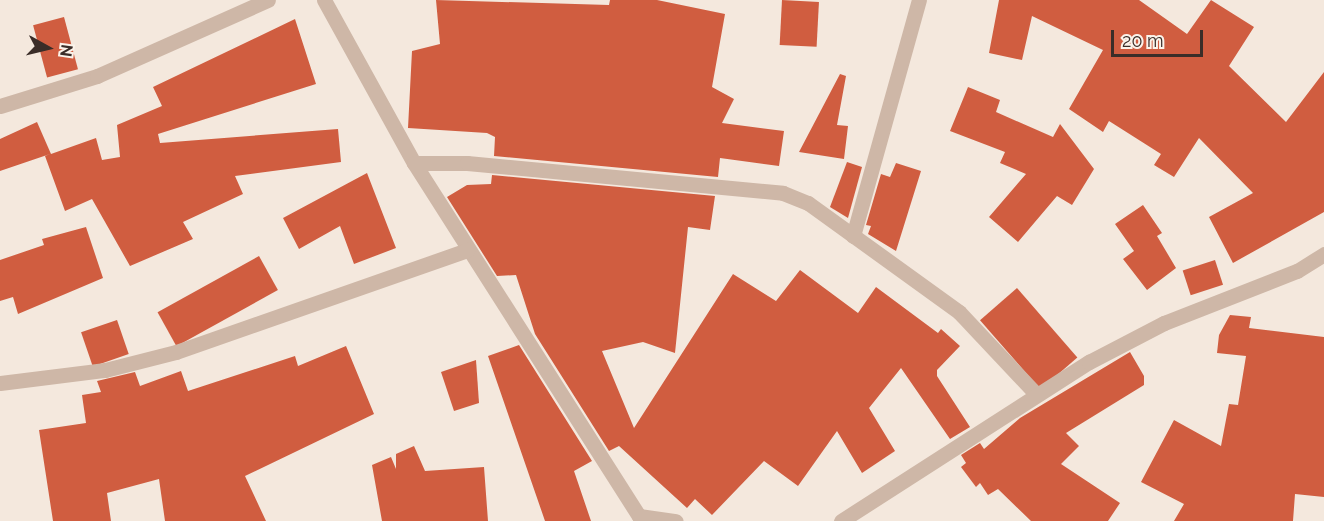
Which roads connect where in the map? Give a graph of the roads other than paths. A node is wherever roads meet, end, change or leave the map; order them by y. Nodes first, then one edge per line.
1 (268, 0) edge
2 (324, 0) edge
3 (919, 0) edge
4 (0, 106) edge
5 (414, 163) junction
6 (853, 236) junction
7 (468, 250) junction
8 (1324, 254) edge
9 (0, 383) edge
10 (1035, 393) junction
11 (640, 518) edge
12 (676, 521) edge
13 (841, 521) edge

1 - 4 street
2 - 5 street
3 - 6 street
5 - 6 street
5 - 7 street
6 - 10 street
7 - 9 street
7 - 11 street
8 - 10 street
10 - 13 street
11 - 12 street

